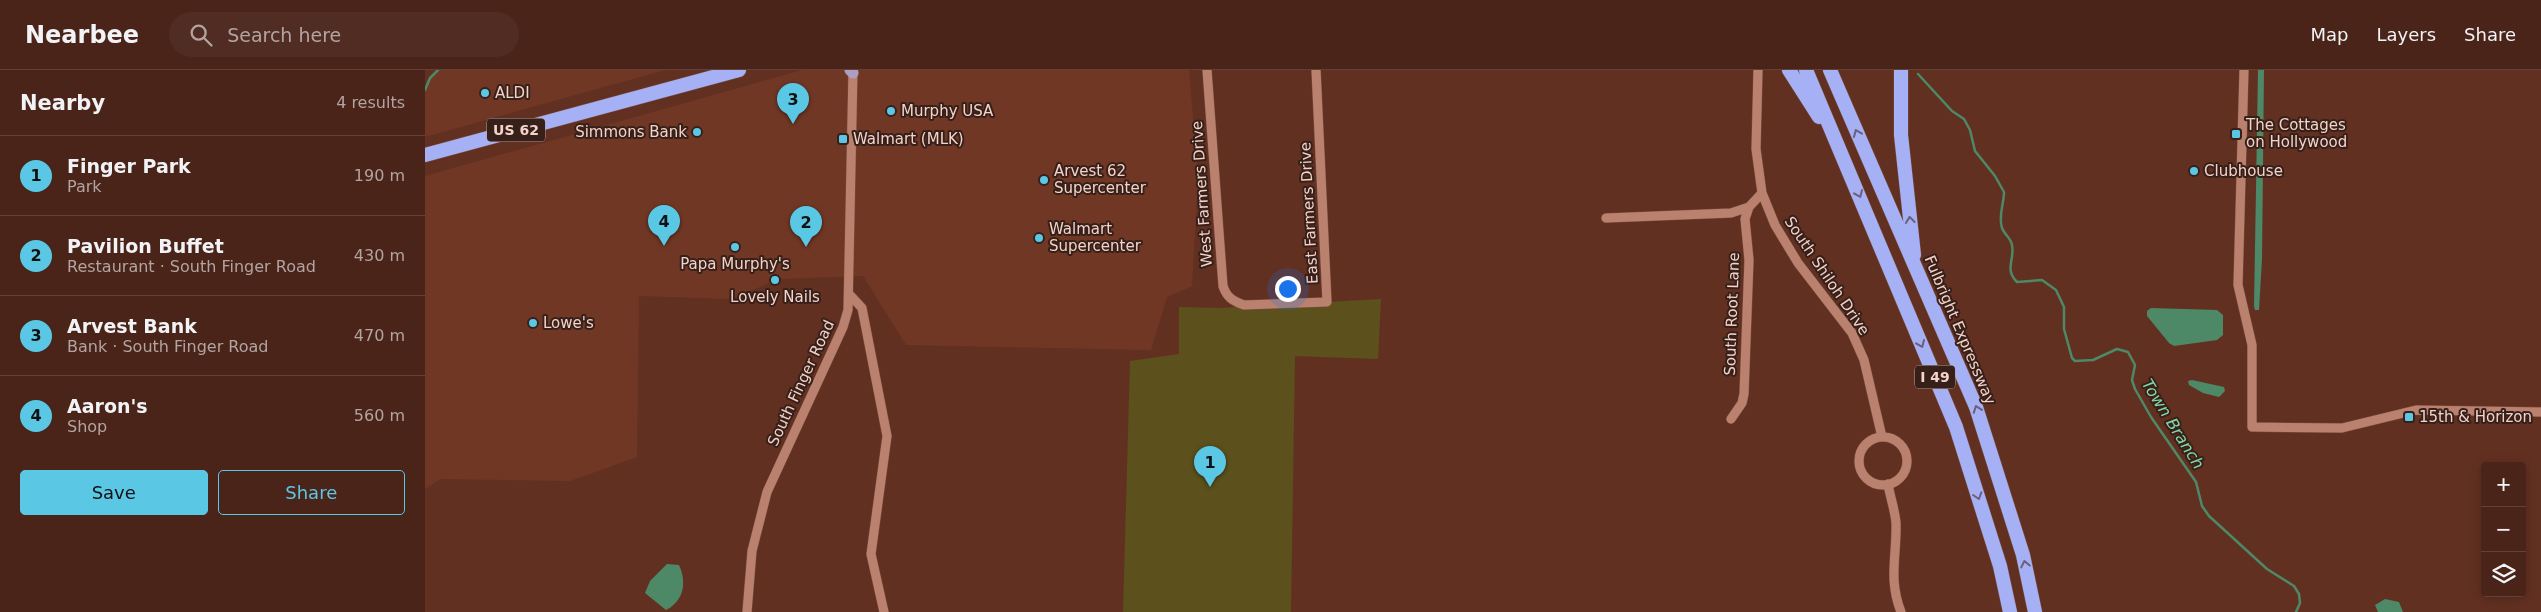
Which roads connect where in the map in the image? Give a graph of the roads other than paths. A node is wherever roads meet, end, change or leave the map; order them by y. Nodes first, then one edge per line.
1 (739, 70) edge
2 (1207, 70) edge
3 (1316, 70) edge
4 (1758, 70) edge
5 (1789, 70) edge
6 (1807, 70) edge
7 (1830, 70) edge
8 (1901, 70) edge
9 (2244, 70) edge
10 (852, 71) edge
11 (1840, 149) junction
12 (425, 155) edge
13 (1762, 193) junction
14 (1749, 207) junction
15 (1606, 218) dead end
16 (1916, 268) junction
17 (850, 295) junction
18 (1244, 305) joint
19 (2541, 412) edge
20 (1731, 419) dead end
21 (1882, 437) junction
22 (1888, 484) junction
23 (747, 612) edge
24 (884, 612) edge
25 (1901, 612) edge
26 (2010, 612) edge
27 (2035, 612) edge

1 - 12 highway, US 62
2 - 18 street, West Farmers Drive
3 - 18 street, East Farmers Drive
4 - 13 street, South Shiloh Drive
5 - 11 highway
6 - 11 highway, I 49
16 -> 7 highway, Fulbright Expressway / I 49
16 -> 8 highway
9 - 19 street
10 - 17 street, South Finger Road
11 -> 26 highway, I 49
13 - 14 street
13 - 21 street, South Shiloh Drive
14 - 15 street
14 - 20 street, South Root Lane
27 -> 16 highway, Fulbright Expressway / I 49
17 - 23 street, South Finger Road
17 - 24 street
21 - 22 street
21 - 22 street
22 - 25 street

